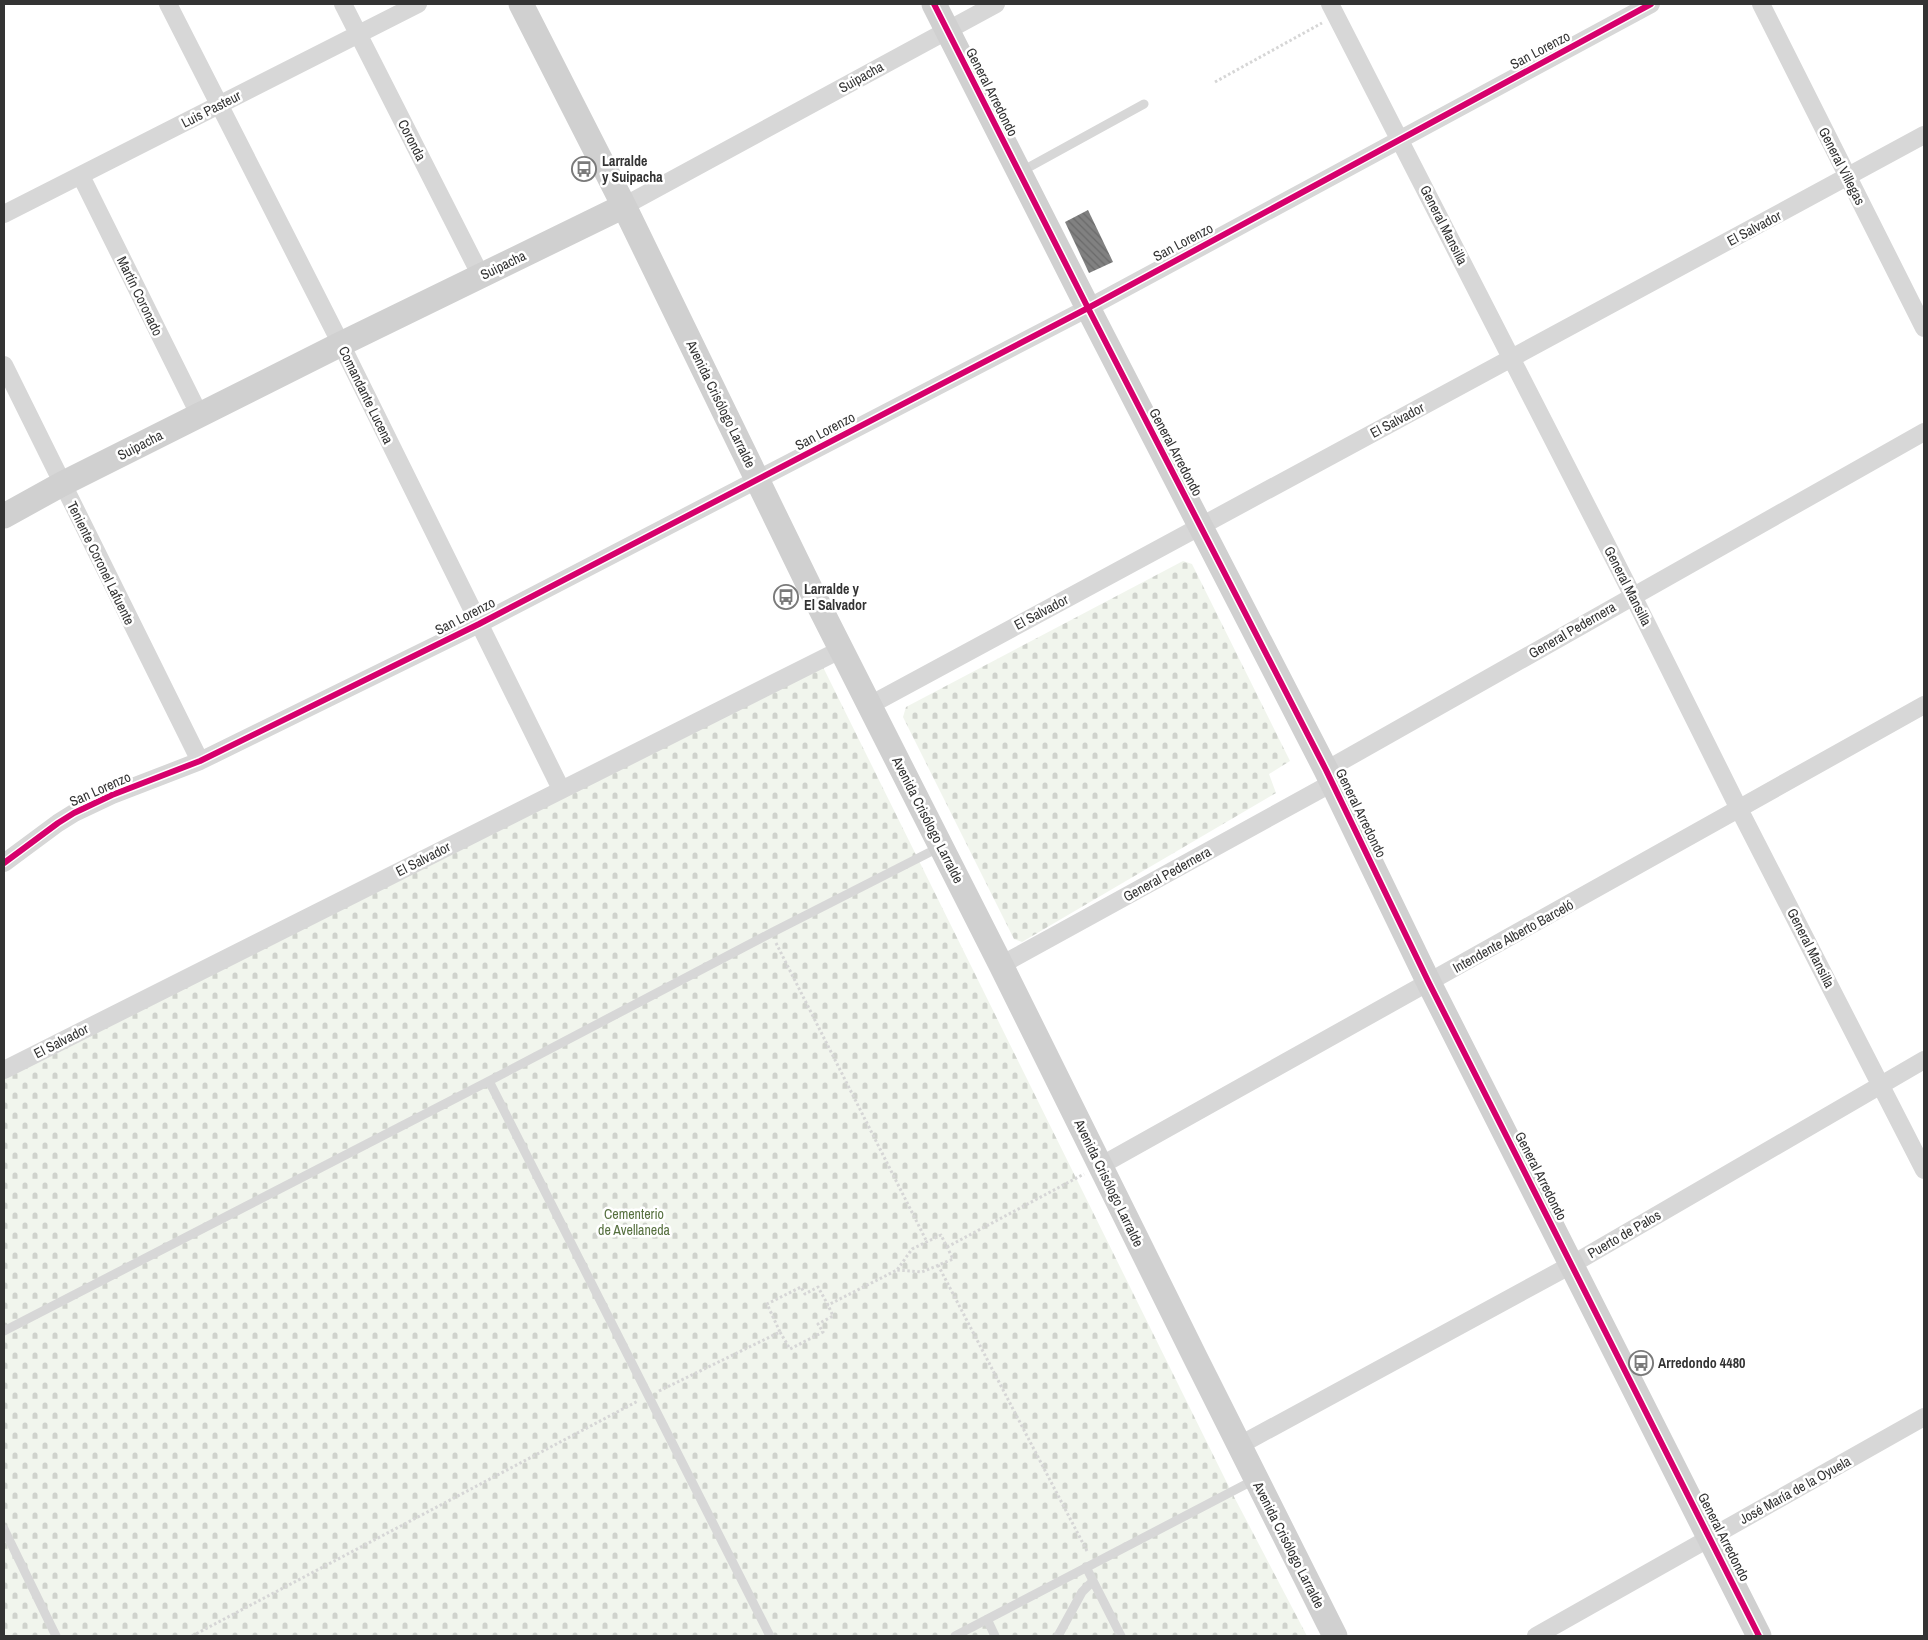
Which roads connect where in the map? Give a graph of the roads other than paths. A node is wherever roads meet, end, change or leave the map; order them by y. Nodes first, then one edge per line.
1 (168, 4) edge
2 (343, 4) edge
3 (418, 4) edge
4 (521, 4) edge
5 (934, 4) edge
6 (996, 4) edge
7 (1651, 4) edge
8 (1761, 4) edge
9 (1333, 9) edge
10 (947, 30) junction
11 (358, 34) junction
12 (220, 104) junction
13 (1144, 104) dead end
14 (1924, 135) edge
15 (1401, 140) junction
16 (1019, 173) junction
17 (81, 176) junction
18 (1848, 177) junction
19 (624, 206) junction
20 (4, 214) edge
21 (481, 276) junction
22 (1088, 308) junction
23 (1924, 328) edge
24 (341, 344) junction
25 (1512, 359) junction
26 (4, 365) edge
27 (200, 416) junction
28 (1924, 432) edge
29 (758, 481) junction
30 (62, 484) junction
31 (4, 516) edge
32 (1201, 526) junction
33 (1633, 596) junction
34 (479, 624) junction
35 (842, 649) junction
36 (870, 705) junction
37 (1924, 705) edge
38 (200, 761) junction
39 (1329, 776) junction
40 (561, 789) junction
41 (1739, 809) junction
42 (940, 847) junction
43 (4, 863) edge
44 (1001, 965) junction
45 (1430, 983) junction
46 (1924, 1060) edge
47 (4, 1070) edge
48 (489, 1081) junction
49 (1881, 1084) junction
50 (1100, 1166) junction
51 (1924, 1170) edge
52 (1571, 1264) junction
53 (4, 1331) edge
54 (1924, 1417) edge
55 (1240, 1445) junction
56 (1256, 1479) junction
57 (4, 1529) edge
58 (1711, 1538) junction
59 (1090, 1565) junction
60 (1093, 1581) junction
61 (987, 1619) junction
62 (56, 1636) edge
63 (770, 1636) edge
64 (955, 1636) edge
65 (995, 1636) edge
66 (1058, 1636) edge
67 (1121, 1636) edge
68 (1335, 1636) edge
69 (1536, 1636) edge
70 (1759, 1636) edge

1 - 12 street, Comandante Lucena
2 - 11 street, Coronda
3 - 11 street, Luis Pasteur
4 - 19 street, Avenida Crisólogo Larralde
5 - 10 street, General Arredondo
6 - 10 street, Suipacha
7 - 15 street, San Lorenzo
8 - 18 street, General Villegas
9 - 15 street, General Mansilla
10 - 16 street, General Arredondo
10 - 19 street, Suipacha
11 - 12 street, Luis Pasteur
11 - 21 street, Coronda
12 - 17 street, Luis Pasteur
12 - 24 street, Comandante Lucena
13 - 16 lane
14 - 18 street, El Salvador
15 - 22 street, San Lorenzo
15 - 25 street, General Mansilla
16 - 22 street, General Arredondo
17 - 20 street, Luis Pasteur
17 - 27 street, Martín Coronado
18 - 23 street, General Villegas
18 - 25 street, El Salvador
19 - 21 street, Suipacha
19 - 29 street, Avenida Crisólogo Larralde
21 - 24 street, Suipacha
22 - 29 street, San Lorenzo
22 - 32 street, General Arredondo
24 - 27 street, Suipacha
24 - 34 street, Comandante Lucena
25 - 32 street, El Salvador
25 - 33 street, General Mansilla
26 - 30 street, Teniente Coronel Lafuente
27 - 30 street, Suipacha
28 - 33 street, General Pedernera
29 - 34 street, San Lorenzo
29 - 35 street, Avenida Crisólogo Larralde
30 - 31 street, Suipacha
30 - 38 street, Teniente Coronel Lafuente
32 - 36 street, El Salvador
32 - 39 street, General Arredondo
33 - 39 street, General Pedernera
33 - 41 street, General Mansilla
34 - 38 street, San Lorenzo
34 - 40 street, Comandante Lucena
35 - 36 street, Avenida Crisólogo Larralde
35 - 40 street, El Salvador
36 - 42 street, Avenida Crisólogo Larralde
37 - 41 street, Intendente Alberto Barceló
38 - 43 street, San Lorenzo
39 - 44 street, General Pedernera
39 - 45 street, General Arredondo
40 - 47 street, El Salvador
41 - 45 street, Intendente Alberto Barceló
41 - 49 street, General Mansilla
42 - 44 street, Avenida Crisólogo Larralde
42 - 48 lane
44 - 50 street, Avenida Crisólogo Larralde
45 - 50 street, Intendente Alberto Barceló
45 - 52 street, General Arredondo
46 - 49 street, Puerto de Palos
48 - 53 lane
48 - 63 lane
49 - 51 street, General Mansilla
49 - 52 street, Puerto de Palos
50 - 55 street, Avenida Crisólogo Larralde
52 - 55 street, Puerto de Palos
52 - 58 street, General Arredondo
54 - 58 street, José María de la Oyuela
55 - 56 street, Avenida Crisólogo Larralde
56 - 59 lane
56 - 68 street, Avenida Crisólogo Larralde
57 - 62 lane
58 - 69 street, José María de la Oyuela
58 - 70 street, General Arredondo
59 - 60 lane
59 - 61 lane
60 - 66 lane
60 - 67 lane
61 - 64 lane
61 - 65 lane

